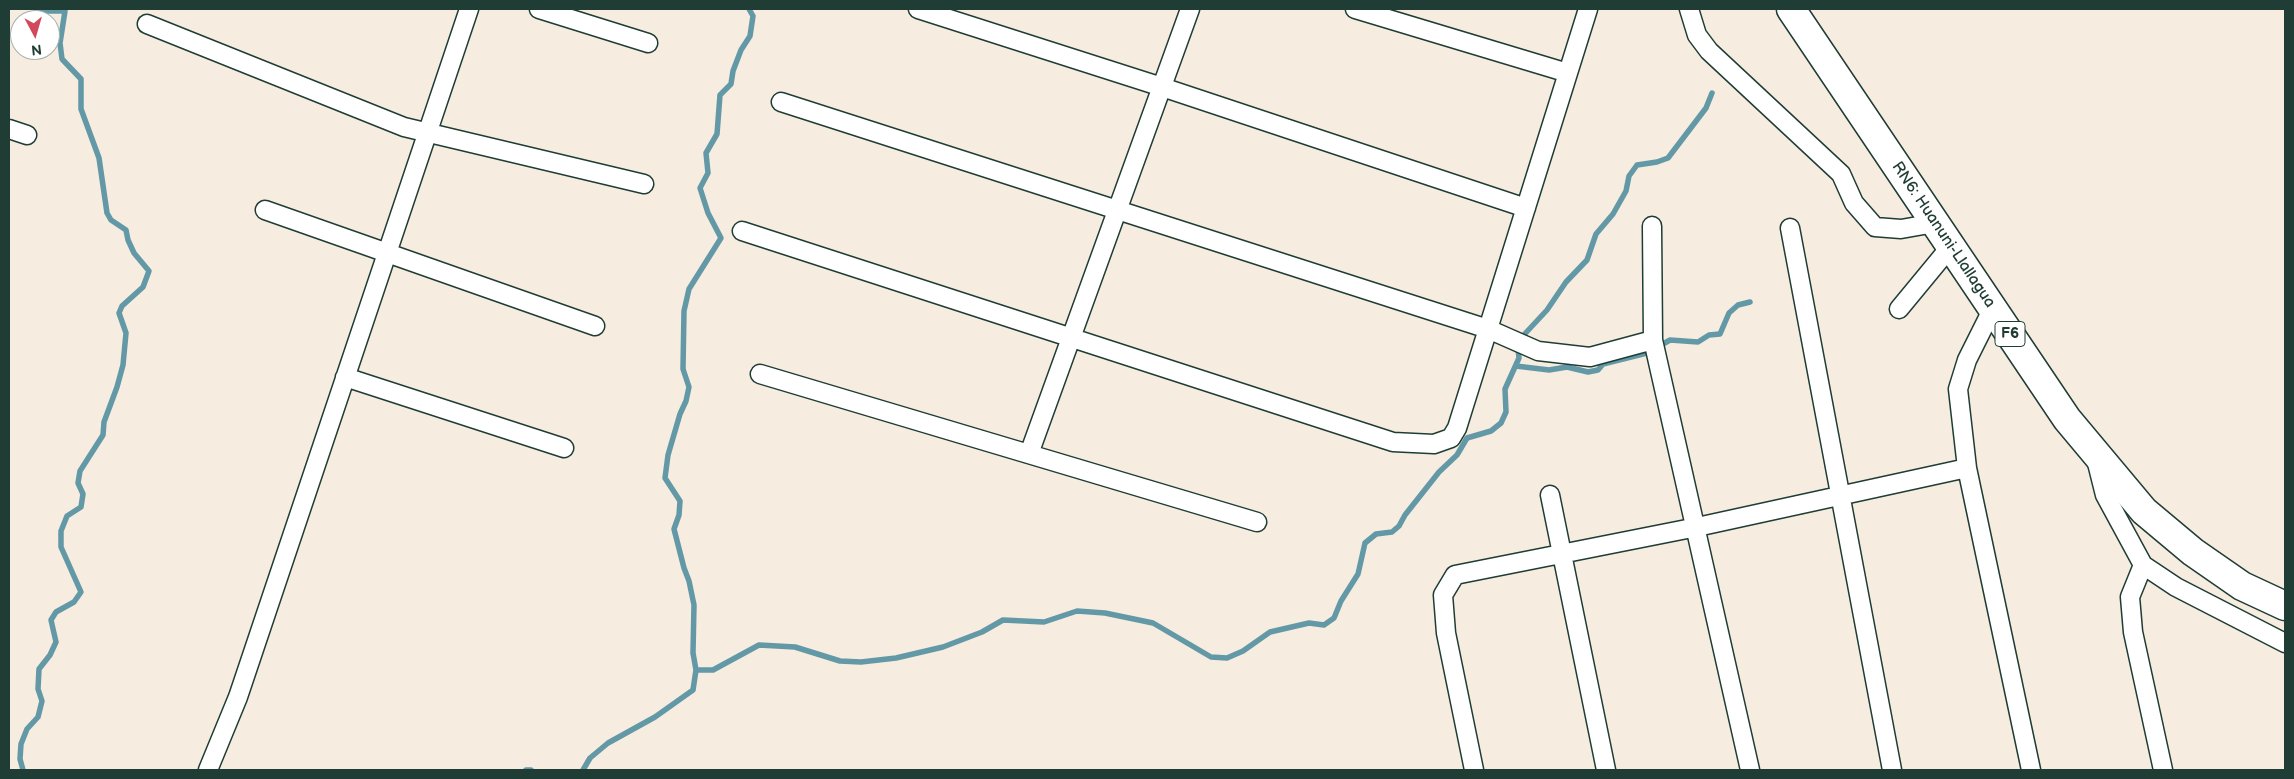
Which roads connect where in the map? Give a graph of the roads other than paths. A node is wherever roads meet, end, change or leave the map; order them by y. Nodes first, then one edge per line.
1 (469, 9) edge
2 (539, 9) edge
3 (918, 9) edge
4 (1190, 9) edge
5 (1355, 9) edge
6 (1588, 9) edge
7 (1689, 9) edge
8 (1790, 9) edge
9 (147, 24) dead end
10 (648, 43) dead end
11 (1568, 73) junction
12 (1162, 87) junction
13 (781, 102) dead end
14 (9, 129) edge
15 (427, 133) junction
16 (27, 135) dead end
17 (644, 184) dead end
18 (1526, 208) junction
19 (265, 210) dead end
20 (1118, 211) junction
21 (1935, 223) junction
22 (1652, 226) dead end
23 (1790, 228) dead end
24 (742, 231) dead end
25 (1951, 246) junction
26 (387, 252) junction
27 (1993, 308) junction
28 (1899, 309) dead end
29 (595, 326) dead end
30 (1488, 329) junction
31 (1072, 338) junction
32 (1653, 340) junction
33 (760, 374) dead end
34 (345, 377) junction
35 (564, 448) dead end
36 (2094, 452) junction
37 (1029, 454) junction
38 (1967, 468) junction
39 (1841, 495) junction
40 (1550, 496) dead end
41 (1256, 522) dead end
42 (1696, 526) junction
43 (1562, 553) junction
44 (2143, 565) junction
45 (2285, 606) edge
46 (2285, 643) edge
47 (208, 770) edge
48 (1474, 770) edge
49 (1606, 770) edge
50 (1750, 770) edge
51 (1892, 770) edge
52 (2031, 770) edge
53 (2163, 770) edge

1 - 15 street
2 - 10 street
3 - 12 street
4 - 12 street
5 - 11 street
6 - 11 street
7 - 21 street
8 - 21 highway, RN6: Huanuni-Llallagua / F6
9 - 15 street
11 - 18 street
12 - 18 street
12 - 20 street
13 - 20 street
14 - 16 street
15 - 17 street
15 - 26 street
18 - 30 street
19 - 26 street
20 - 30 street
20 - 31 street
21 - 25 highway, RN6: Huanuni-Llallagua / F6
22 - 32 street
23 - 39 street
24 - 31 street
25 - 27 highway, RN6: Huanuni-Llallagua / F6
25 - 28 street
26 - 29 street
26 - 34 street
27 - 36 highway, RN6: Huanuni-Llallagua / F6
27 - 38 street
30 - 31 street
30 - 32 street
31 - 37 street
32 - 42 street
33 - 37 street
34 - 35 street
34 - 47 street
36 - 44 street
36 - 45 highway, RN6: Huanuni-Llallagua / F6
37 - 41 street
38 - 39 street
38 - 52 street
39 - 42 street
39 - 51 street
40 - 43 street
42 - 43 street
42 - 50 street
43 - 48 street
43 - 49 street
44 - 46 street
44 - 53 street

